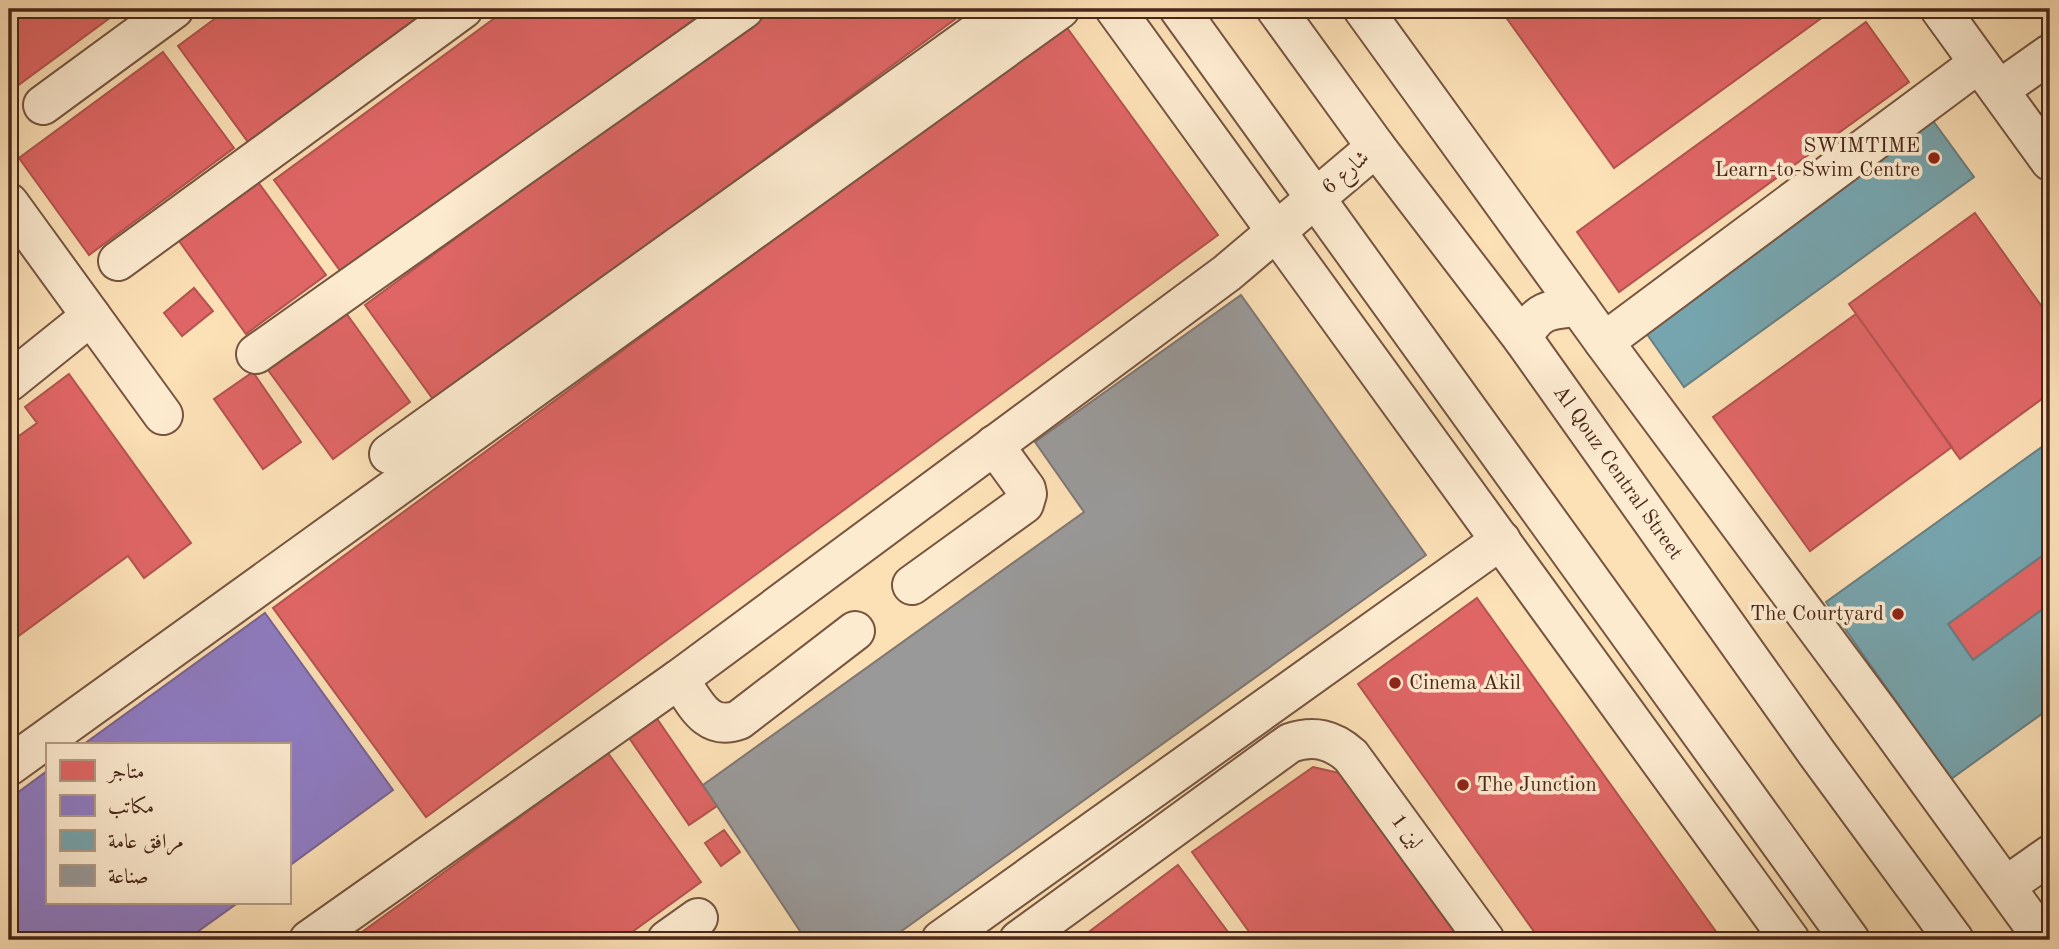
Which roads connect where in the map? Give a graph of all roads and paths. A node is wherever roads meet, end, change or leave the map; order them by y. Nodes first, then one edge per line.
1 (174, 9) edge
2 (463, 9) edge
3 (744, 9) edge
4 (1009, 9) edge
5 (1060, 9) edge
6 (1115, 9) edge
7 (1179, 9) edge
8 (1276, 9) edge
9 (1363, 9) edge
10 (1940, 9) edge
11 (2050, 54) edge
12 (1989, 76) junction
13 (43, 104) dead end
14 (1376, 147) junction
15 (2050, 161) edge
16 (1316, 199) junction
17 (9, 203) edge
18 (1278, 232) junction
19 (118, 261) dead end
20 (1579, 307) junction
21 (91, 316) junction
22 (1522, 339) junction
23 (1604, 342) junction
24 (256, 354) dead end
25 (9, 382) edge
26 (163, 415) dead end
27 (995, 445) junction
28 (389, 454) dead end
29 (1501, 540) junction
30 (912, 585) dead end
31 (1618, 617) junction
32 (855, 631) dead end
33 (1576, 645) junction
34 (679, 679) junction
35 (9, 766) edge
36 (2050, 855) edge
37 (2006, 886) junction
38 (698, 918) dead end
39 (1941, 936) edge
40 (309, 940) edge
41 (667, 940) edge
42 (941, 940) edge
43 (1019, 940) edge
44 (1485, 940) edge
45 (1790, 940) edge
46 (1850, 940) edge
47 (2044, 940) edge

1 - 13 street
2 - 19 street
3 - 24 street
4 - 28 street
5 - 35 street
6 - 18 street
7 - 16 street
8 - 14 street, Al Qouz Central Street
9 - 20 street
10 - 12 street
11 - 12 street
12 - 15 street
12 - 23 street
14 - 16 street, شارع 6
14 - 22 street, Al Qouz Central Street
16 - 18 street, شارع 6
16 - 31 street
17 - 21 street
18 - 27 street, شارع 6
18 - 29 street
20 - 22 street
20 - 23 street
21 - 25 street
21 - 26 street
22 - 39 street, Al Qouz Central Street
23 - 37 street
27 - 30 street
27 - 34 street, شارع 6
29 - 33 street
29 - 42 street
31 - 33 street
31 - 46 street
32 - 34 street
33 - 45 street
34 - 40 street, شارع 6
36 - 37 street
37 - 47 street
38 - 41 street
43 - 44 street, لين 1

